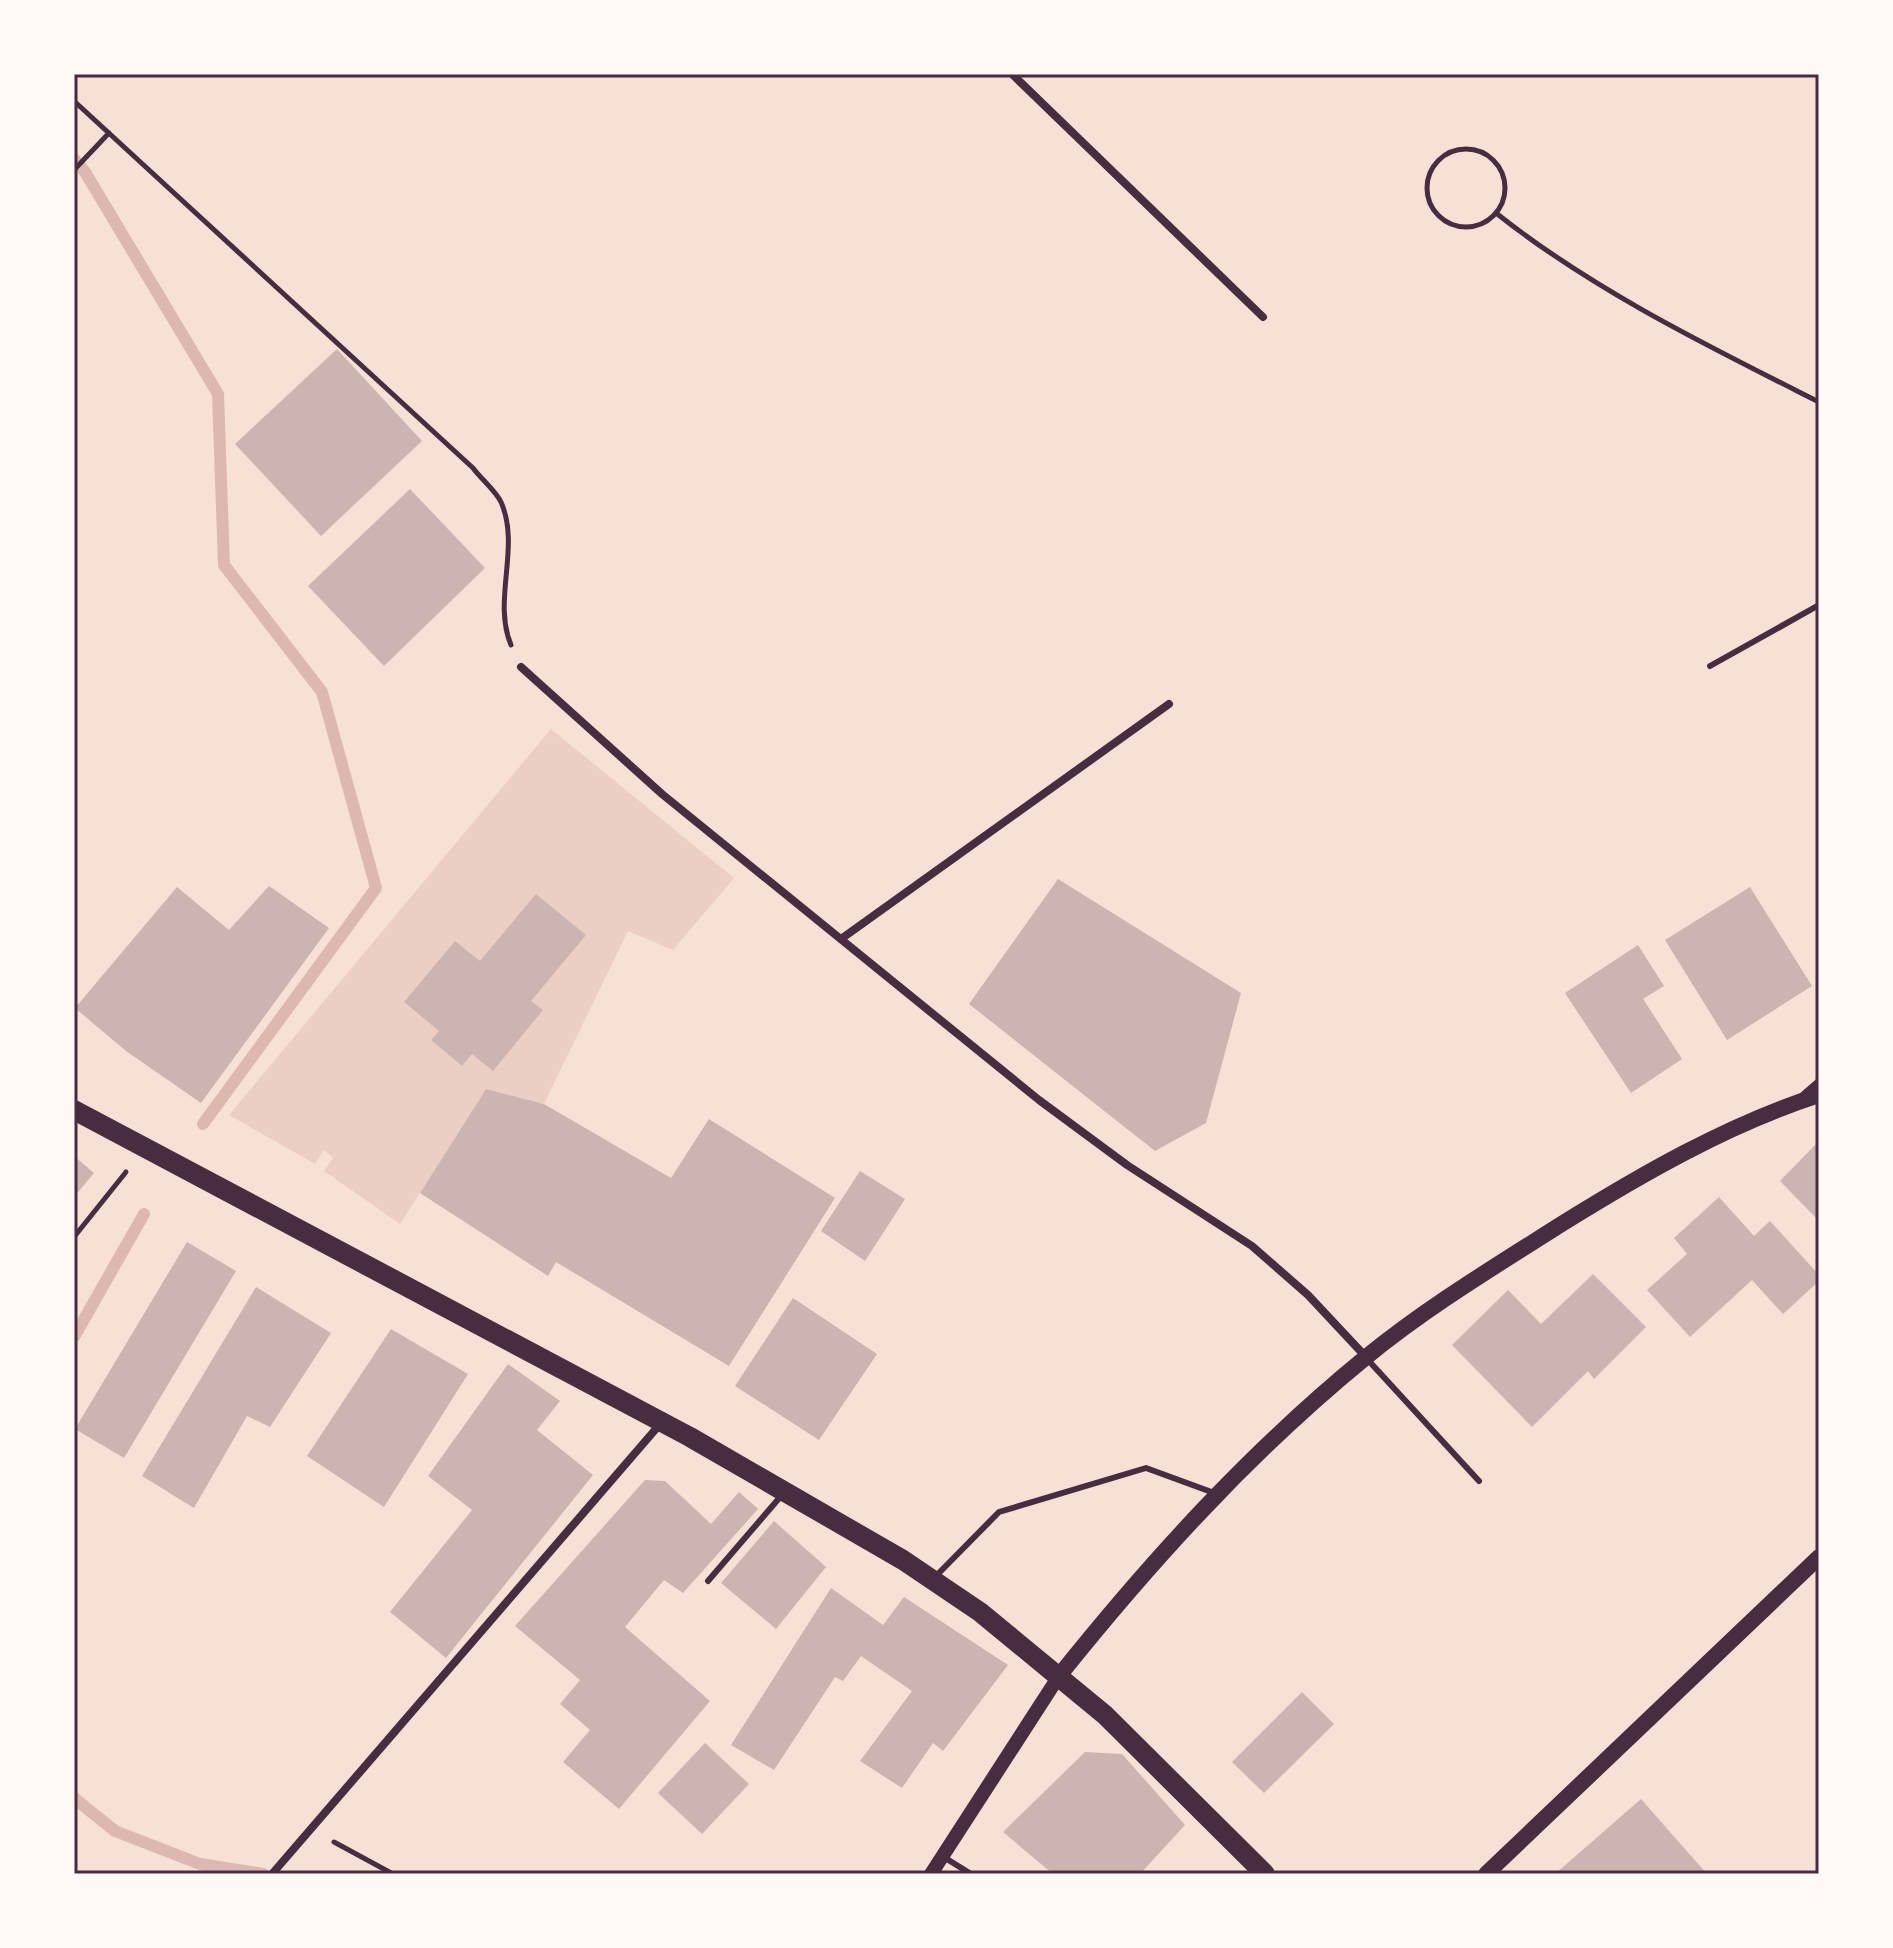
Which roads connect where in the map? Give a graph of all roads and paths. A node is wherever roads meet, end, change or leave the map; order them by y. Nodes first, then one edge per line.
1 (1012, 74) edge
2 (74, 101) edge
3 (109, 133) junction
4 (74, 170) edge
5 (1496, 213) junction
6 (1263, 317) dead end
7 (1819, 402) edge
8 (1819, 605) edge
9 (1710, 666) dead end
10 (521, 667) joint
11 (1169, 704) dead end
12 (841, 939) junction
13 (1819, 1082) edge
14 (1819, 1095) edge
15 (1795, 1103) junction
16 (74, 1110) edge
17 (144, 1149) junction
18 (74, 1237) edge
19 (1366, 1357) junction
20 (662, 1422) junction
21 (1479, 1481) dead end
22 (786, 1490) junction
23 (1217, 1494) junction
24 (1819, 1557) edge
25 (932, 1580) junction
26 (708, 1581) dead end
27 (1059, 1676) junction
28 (310, 1830) junction
29 (942, 1856) junction
30 (272, 1874) edge
31 (393, 1874) edge
32 (931, 1874) edge
33 (971, 1874) edge
34 (1265, 1874) edge
35 (1486, 1874) edge

1 - 6 street
2 - 3 path
3 - 4 path
3 - 10 path
5 - 5 path
5 - 7 path
8 - 9 lane
10 - 12 street
11 - 12 street
12 - 19 street
13 - 15 street
14 - 15 main road
15 - 19 main road
16 - 17 main road
17 - 18 path
17 - 20 main road
19 - 21 lane
19 - 23 main road
20 - 22 main road
20 - 28 street
22 - 25 main road
22 - 26 lane
23 - 25 lane
23 - 27 main road
24 - 35 main road
25 - 27 main road
27 - 29 street
27 - 34 main road
28 - 30 street
28 - 31 path
29 - 32 street
29 - 33 lane

